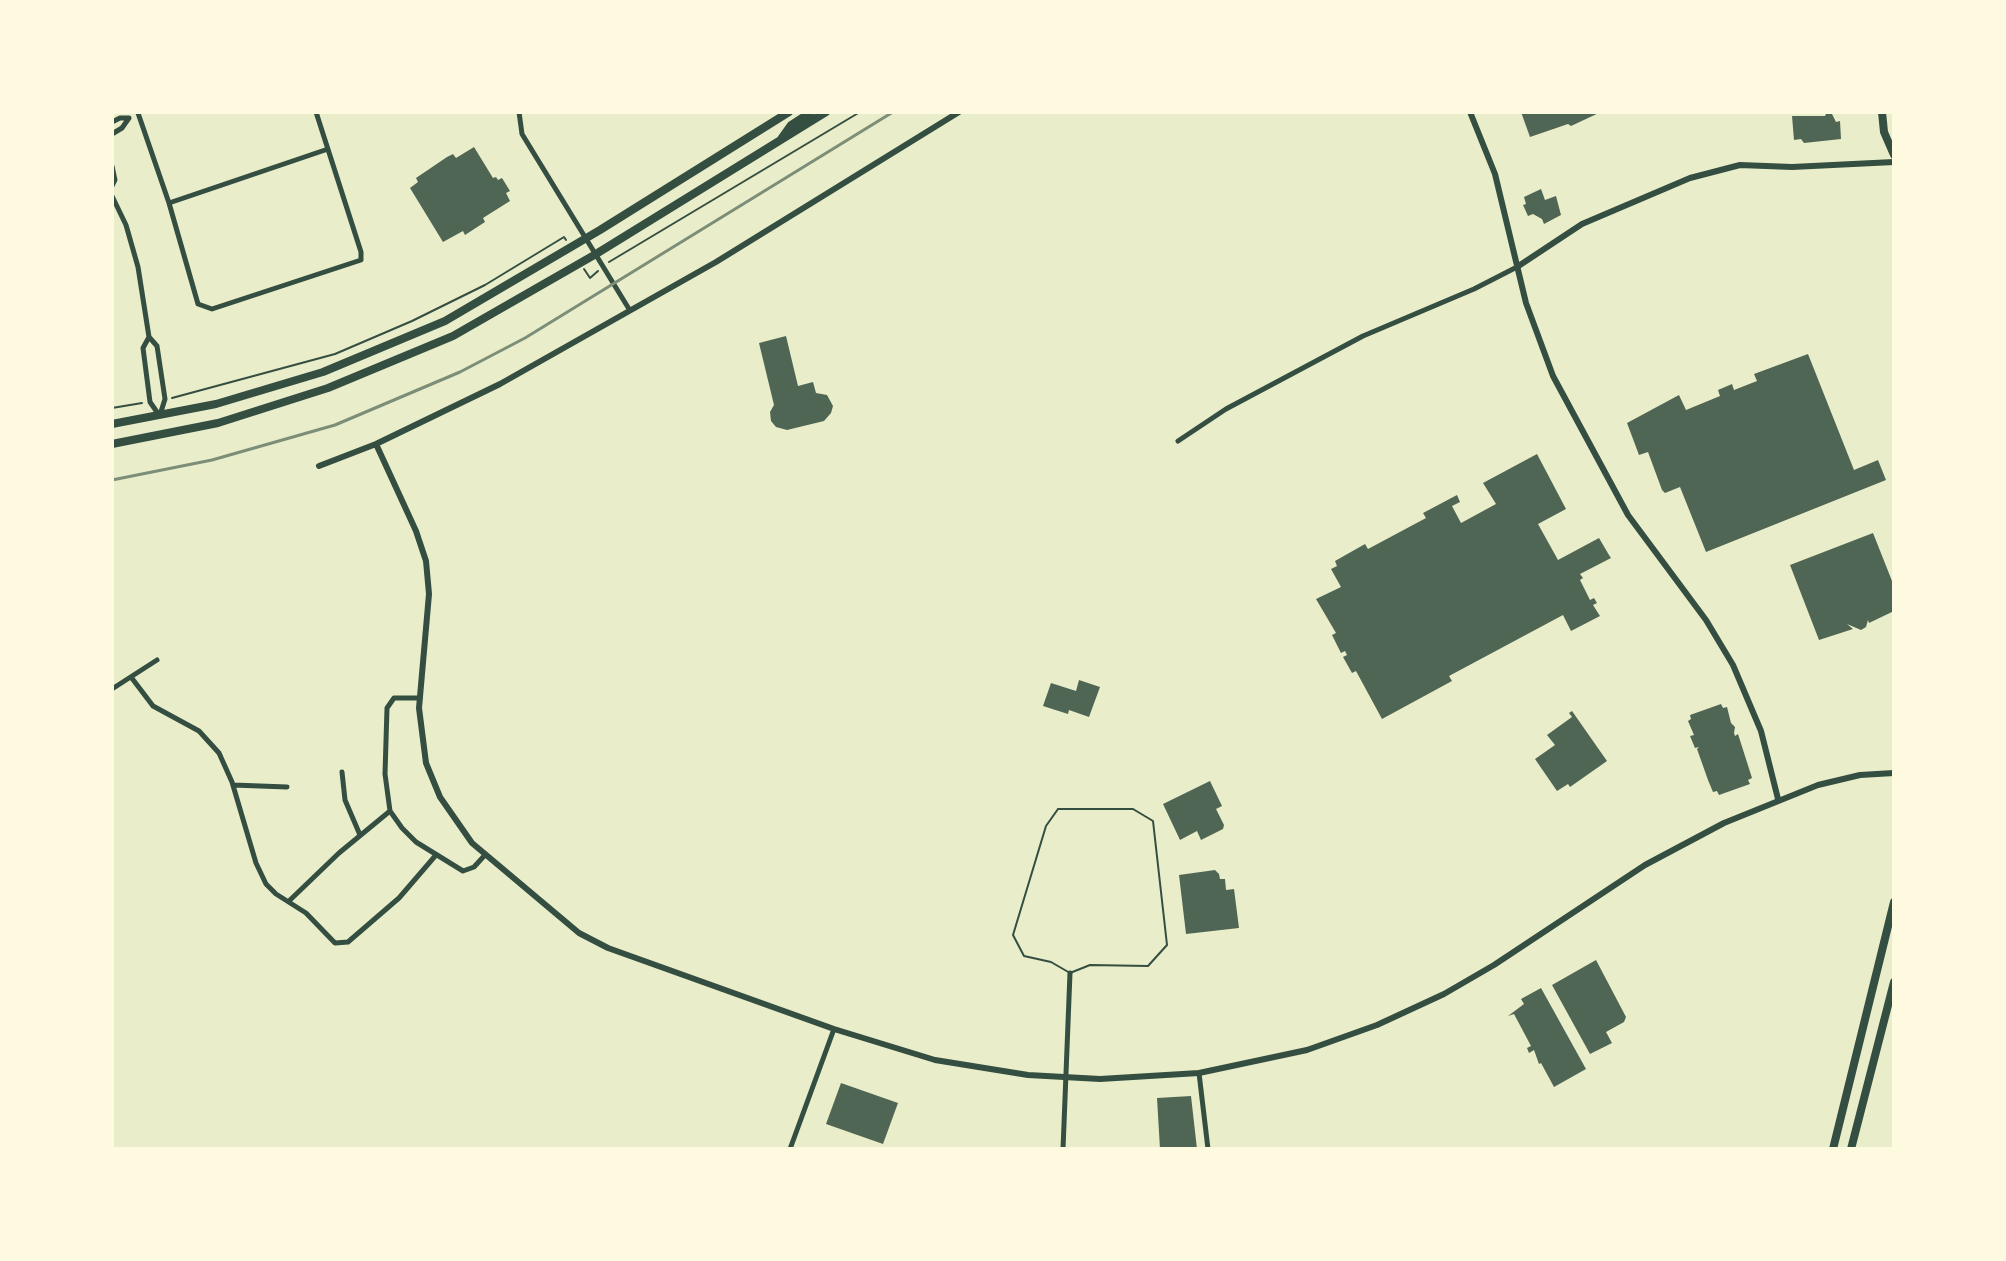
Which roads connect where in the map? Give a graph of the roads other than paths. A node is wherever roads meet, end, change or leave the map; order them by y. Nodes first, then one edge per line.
1 (316, 112) edge
2 (519, 112) edge
3 (789, 112) edge
4 (811, 112) edge
5 (826, 112) edge
6 (959, 112) edge
7 (1470, 112) edge
8 (1882, 112) edge
9 (139, 113) edge
10 (129, 118) junction
11 (112, 122) edge
12 (112, 134) edge
13 (778, 143) junction
14 (328, 149) junction
15 (1894, 155) edge
16 (1894, 162) edge
17 (112, 166) edge
18 (112, 186) edge
19 (112, 196) edge
20 (169, 203) junction
21 (586, 239) junction
22 (596, 254) junction
23 (1517, 267) junction
24 (629, 309) junction
25 (149, 337) junction
26 (160, 416) junction
27 (112, 424) edge
28 (163, 435) junction
29 (1178, 441) dead end
30 (112, 444) edge
31 (376, 444) junction
32 (319, 466) dead end
33 (157, 660) dead end
34 (131, 677) junction
35 (112, 689) edge
36 (420, 698) junction
37 (342, 772) dead end
38 (1894, 773) edge
39 (233, 785) junction
40 (287, 787) dead end
41 (1778, 799) junction
42 (390, 811) junction
43 (360, 835) junction
44 (436, 855) junction
45 (485, 855) junction
46 (289, 901) junction
47 (1894, 902) edge
48 (1070, 973) junction
49 (1894, 982) edge
50 (834, 1029) junction
51 (1199, 1073) junction
52 (1067, 1078) junction
53 (790, 1149) edge
54 (1063, 1149) edge
55 (1208, 1149) edge
56 (1833, 1149) edge
57 (1851, 1149) edge

1 - 14 street
2 - 21 street
3 - 21 main road
4 - 13 main road
5 - 13 main road
6 - 24 street
7 - 23 street
8 - 15 main road
9 - 10 street
9 - 20 street
10 - 11 street
10 - 12 street
13 - 22 main road
14 - 20 street
14 - 20 street
16 - 23 street
17 - 18 street
19 - 25 street
21 - 22 street
21 - 26 main road
22 - 24 street
22 - 28 main road
23 - 29 street
23 - 41 street
24 - 31 street
25 - 26 street
25 - 26 street
26 - 27 main road
26 - 28 main road
28 - 30 main road
31 - 32 street
31 - 36 street
33 - 34 street
34 - 35 street
34 - 39 street
36 - 42 street
36 - 45 street
37 - 43 street
38 - 41 street
39 - 40 street
39 - 46 street
41 - 51 street
42 - 43 street
42 - 44 street
43 - 46 street
44 - 45 street
44 - 46 street
45 - 50 street
47 - 56 main road
48 - 48 lane
48 - 52 street
49 - 57 main road
50 - 52 street
50 - 53 street
51 - 52 street
51 - 55 street
52 - 54 street

